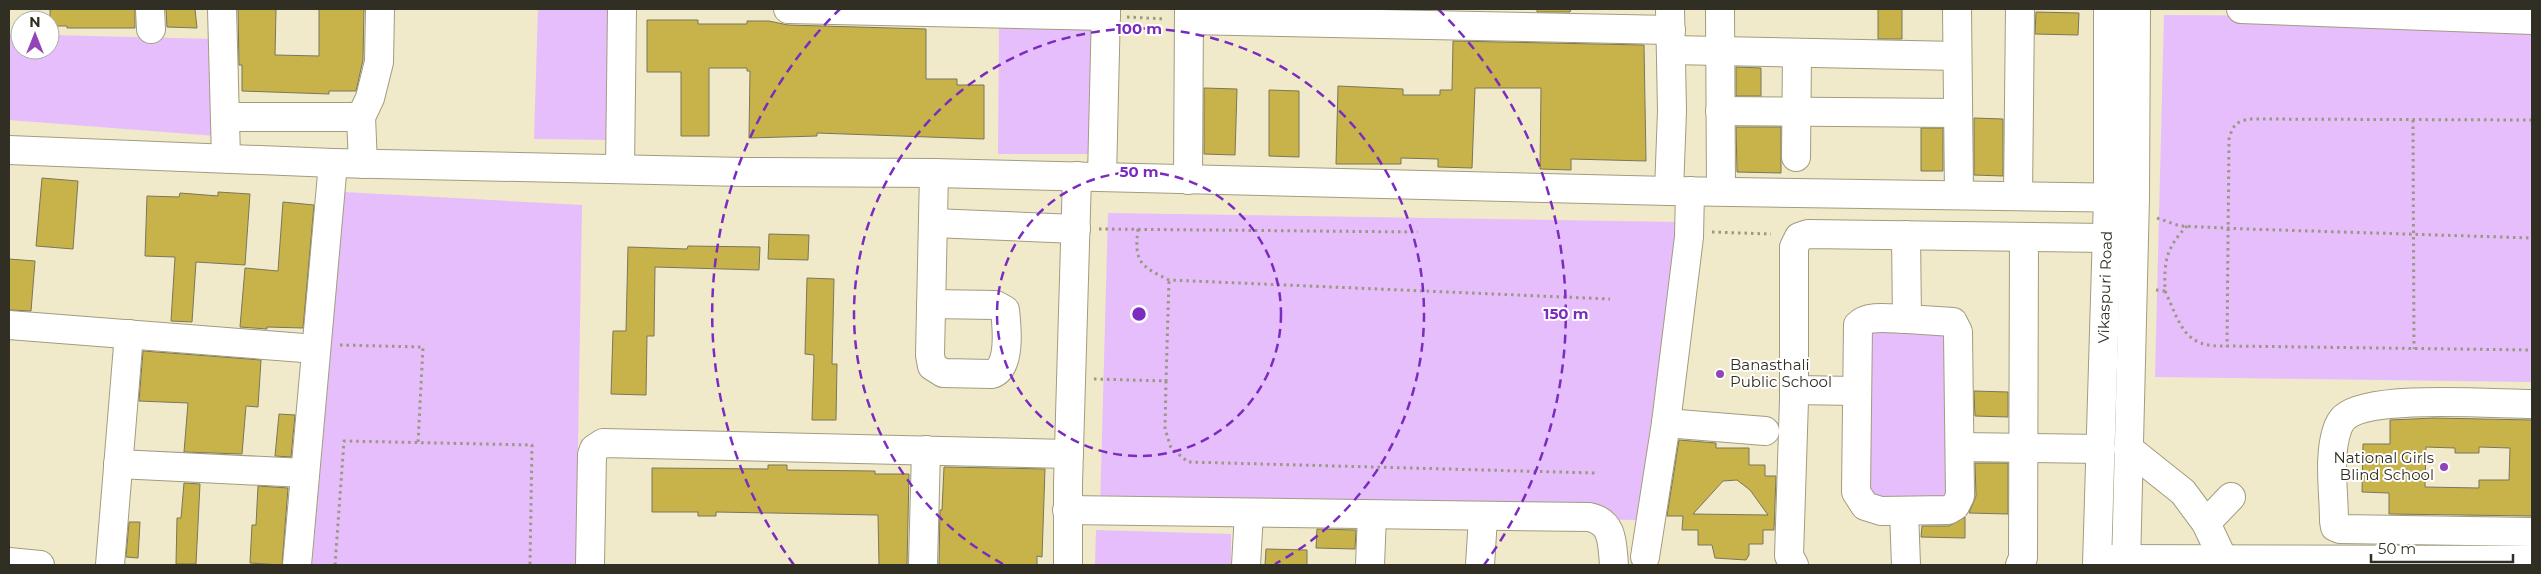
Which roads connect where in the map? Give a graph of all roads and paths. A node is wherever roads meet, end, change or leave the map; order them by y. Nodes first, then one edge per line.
1 (380, 9) edge
2 (622, 9) edge
3 (788, 9) edge
4 (1720, 9) edge
5 (1957, 9) edge
6 (2020, 9) edge
7 (2108, 9) edge
8 (2136, 9) edge
9 (2241, 9) edge
10 (2294, 10) edge
11 (1106, 12) edge
12 (1189, 14) edge
13 (212, 15) edge
14 (1253, 15) edge
15 (1424, 17) edge
16 (1525, 18) edge
17 (2532, 20) edge
18 (1671, 30) edge
19 (1720, 51) junction
20 (1797, 53) junction
21 (1957, 56) junction
22 (1720, 111) junction
23 (1796, 112) junction
24 (1957, 113) junction
25 (225, 117) junction
26 (361, 117) junction
27 (2413, 120) junction
28 (2532, 120) edge
29 (9, 150) edge
30 (1796, 157) dead end
31 (226, 158) junction
32 (333, 163) junction
33 (363, 164) junction
34 (620, 168) junction
35 (934, 173) junction
36 (1090, 176) junction
37 (1188, 180) junction
38 (1679, 191) junction
39 (1721, 191) junction
40 (1965, 195) junction
41 (2018, 196) junction
42 (2108, 198) junction
43 (2135, 205) junction
44 (933, 223) junction
45 (2187, 226) junction
46 (1076, 228) junction
47 (2228, 228) junction
48 (1138, 229) junction
49 (1689, 231) junction
50 (1418, 232) dead end
51 (1771, 234) dead end
52 (1906, 235) junction
53 (2413, 235) junction
54 (1972, 236) junction
55 (2024, 237) junction
56 (2107, 238) junction
57 (2532, 238) edge
58 (1169, 280) junction
59 (2133, 288) junction
60 (2166, 291) junction
61 (1610, 299) dead end
62 (931, 304) dead end
63 (1907, 318) junction
64 (9, 325) edge
65 (129, 334) junction
66 (317, 346) junction
67 (2227, 346) junction
68 (2414, 349) junction
69 (2532, 350) edge
70 (1071, 379) junction
71 (1166, 381) junction
72 (1794, 390) junction
73 (1856, 391) junction
74 (2532, 404) edge
75 (1666, 423) junction
76 (1765, 431) dead end
77 (418, 443) junction
78 (1960, 447) junction
79 (2024, 448) junction
80 (2101, 449) junction
81 (2129, 449) junction
82 (926, 450) junction
83 (1069, 454) junction
84 (118, 464) junction
85 (305, 473) junction
86 (1595, 473) dead end
87 (2231, 497) dead end
88 (1068, 510) junction
89 (1904, 511) junction
90 (1248, 513) junction
91 (1372, 515) junction
92 (1482, 518) junction
93 (2206, 523) junction
94 (2532, 532) edge
95 (1645, 557) dead end
96 (2223, 559) junction
97 (2532, 560) edge
98 (9, 562) edge
99 (2097, 562) edge
100 (2126, 562) edge
101 (2295, 562) edge
102 (40, 565) edge
103 (110, 565) edge
104 (297, 565) edge
105 (335, 565) edge
106 (530, 565) edge
107 (590, 565) edge
108 (923, 565) edge
109 (1068, 565) edge
110 (1246, 565) edge
111 (1370, 565) edge
112 (1480, 565) edge
113 (1614, 565) edge
114 (1794, 565) edge
115 (1906, 565) edge
116 (2020, 565) edge

1 - 26 street
2 - 34 street
3 - 11 street
4 - 19 street
5 - 21 street
6 - 41 street
7 - 42 street, Vikaspuri Road
8 - 43 street, Vikaspuri Road
9 - 10 street
10 - 17 street
11 - 12 path
11 - 36 street
12 - 14 street
12 - 37 street
13 - 25 street
14 - 15 street
15 - 16 street
16 - 18 street
18 - 19 street
18 - 38 street
19 - 20 street
19 - 22 street
20 - 21 street
20 - 23 street
21 - 24 street
22 - 23 street
22 - 39 street
23 - 24 street
23 - 30 street
24 - 40 street
25 - 26 street
25 - 31 street
26 - 33 street
27 - 28 path
27 - 47 path
27 - 53 path
29 - 31 street
31 - 32 street
32 - 33 street
32 - 66 street
33 - 34 street
34 - 35 street
35 - 36 street
35 - 44 street
36 - 37 street
36 - 46 street
37 - 38 street
38 - 39 street
38 - 49 street
39 - 40 street
40 - 41 street
40 - 54 street
41 - 42 street
42 - 43 street
42 - 56 street, Vikaspuri Road
43 - 45 path
43 - 59 street, Vikaspuri Road
44 - 46 street
44 - 62 street
45 - 47 path
45 - 60 path
46 - 48 path
46 - 70 street
47 - 53 path
47 - 67 path
48 - 50 path
48 - 58 path
49 - 51 path
49 - 75 street
52 - 54 street
52 - 63 street
52 - 72 street
53 - 57 path
53 - 68 path
54 - 55 street
55 - 56 street
55 - 79 street
56 - 80 street, Vikaspuri Road
58 - 61 path
58 - 71 path
59 - 60 path
59 - 81 street, Vikaspuri Road
60 - 67 path
63 - 73 street
63 - 78 street
64 - 65 street
65 - 66 street
65 - 84 street
66 - 77 path
66 - 85 street
67 - 68 path
68 - 69 path
70 - 71 path
70 - 83 street
71 - 86 path
72 - 73 street
72 - 114 street
73 - 89 street
74 - 94 street
75 - 76 street
75 - 95 street
77 - 105 path
77 - 106 path
78 - 79 street
78 - 89 street
79 - 80 street
79 - 116 street
80 - 99 street, Vikaspuri Road
81 - 93 street
81 - 100 street, Vikaspuri Road
82 - 83 street
82 - 107 street
82 - 108 street
83 - 88 street
84 - 85 street
84 - 103 street
85 - 104 street
87 - 93 street
88 - 90 street
88 - 109 street
89 - 115 street
90 - 91 street
90 - 110 street
91 - 92 street
91 - 111 street
92 - 112 street
92 - 113 street
93 - 96 street
96 - 100 street
96 - 101 street
97 - 101 street
98 - 102 street
99 - 100 street

